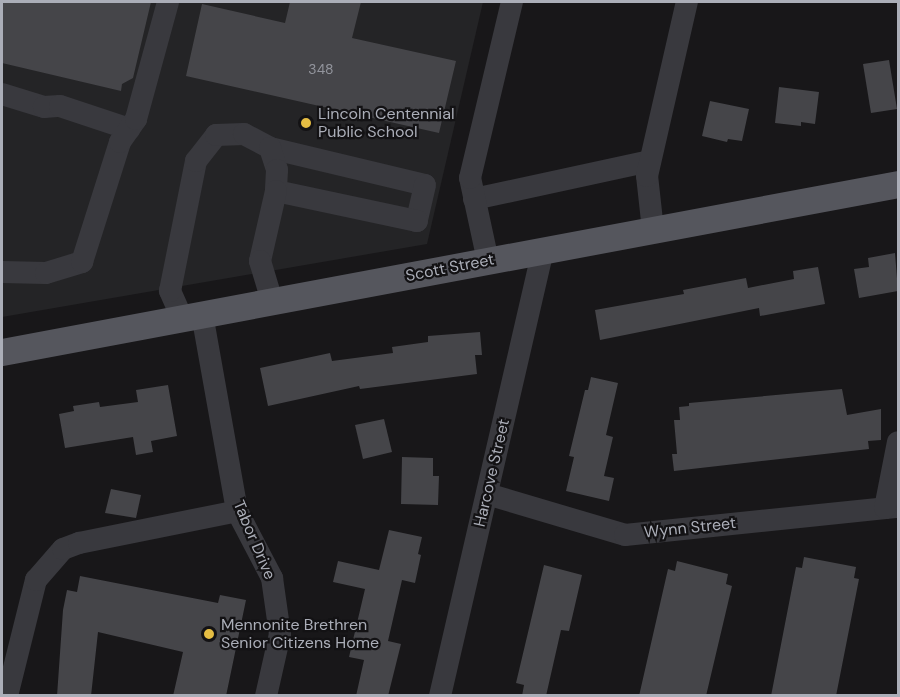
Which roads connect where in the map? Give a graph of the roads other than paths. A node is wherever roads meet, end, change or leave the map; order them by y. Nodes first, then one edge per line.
1 (168, 2) edge
2 (512, 2) edge
3 (687, 2) edge
4 (2, 94) edge
5 (129, 129) junction
6 (270, 148) junction
7 (650, 161) junction
8 (898, 184) edge
9 (276, 191) junction
10 (474, 199) junction
11 (653, 230) junction
12 (543, 250) junction
13 (488, 261) junction
14 (2, 273) edge
15 (272, 301) junction
16 (192, 316) junction
17 (2, 352) edge
18 (898, 442) edge
19 (487, 494) junction
20 (892, 508) edge
21 (237, 511) junction
22 (7, 696) edge
23 (266, 696) edge
24 (440, 696) edge

1 - 5 street
2 - 10 street
3 - 7 street
4 - 5 street
5 - 14 street
6 - 9 street
6 - 9 street
6 - 16 street, Tabor Drive
7 - 10 street
7 - 11 street
8 - 11 main road, Scott Street
9 - 15 street
10 - 13 street
11 - 12 main road, Scott Street
12 - 13 main road, Scott Street
12 - 19 street, Harcove Street
13 - 15 main road, Scott Street
15 - 16 main road, Scott Street
16 - 17 main road, Scott Street
16 - 21 street, Tabor Drive
18 - 20 street
19 - 20 street, Wynn Street
19 - 24 street, Harcove Street
21 - 22 street
21 - 23 street, Tabor Drive

